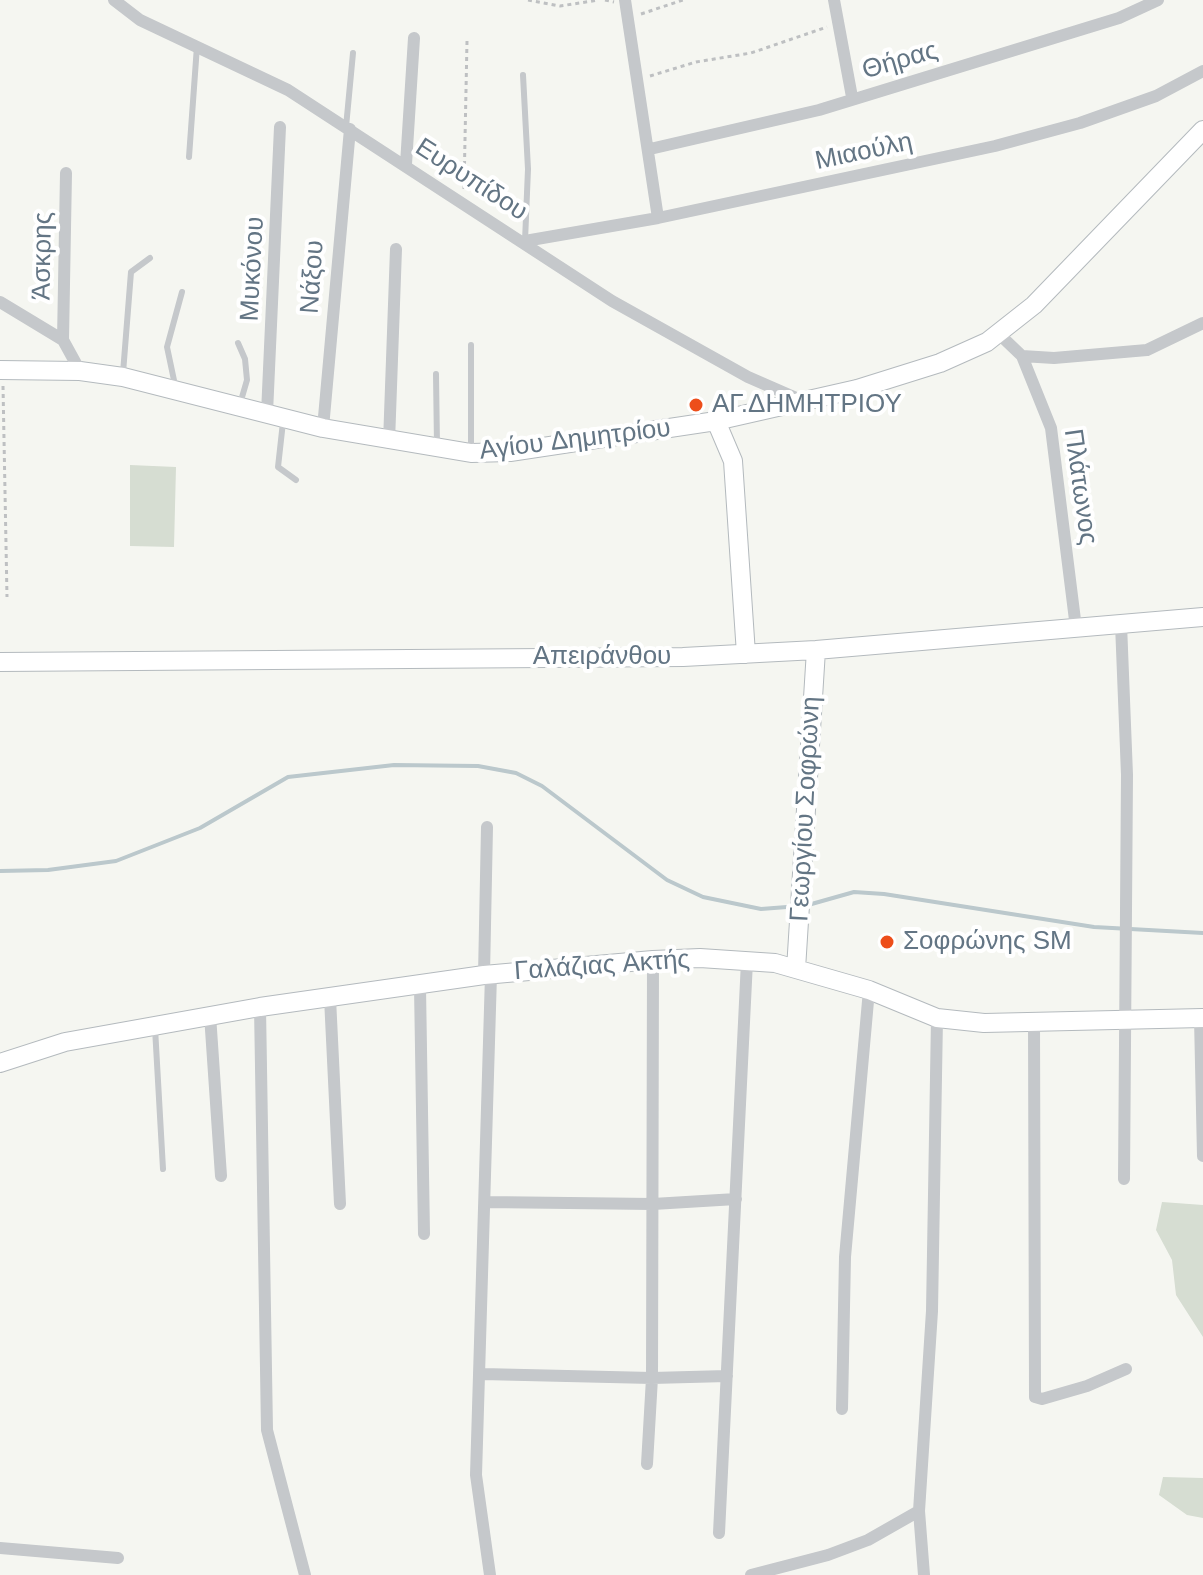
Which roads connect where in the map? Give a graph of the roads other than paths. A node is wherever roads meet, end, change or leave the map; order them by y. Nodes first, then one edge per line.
1 (114, 0) edge
2 (625, 0) edge
3 (834, 0) edge
4 (1158, 0) edge
5 (414, 38) dead end
6 (197, 46) junction
7 (353, 53) dead end
8 (1203, 71) edge
9 (523, 75) dead end
10 (852, 97) junction
11 (280, 127) dead end
12 (348, 128) junction
13 (1203, 130) edge
14 (650, 149) junction
15 (189, 157) dead end
16 (406, 164) junction
17 (66, 173) dead end
18 (658, 218) junction
19 (525, 241) junction
20 (396, 249) dead end
21 (150, 258) dead end
22 (182, 292) dead end
23 (0, 302) edge
24 (1203, 323) edge
25 (999, 334) junction
26 (63, 340) junction
27 (238, 343) dead end
28 (471, 345) dead end
29 (1022, 356) junction
30 (2, 370) edge
31 (80, 371) junction
32 (436, 374) dead end
33 (123, 377) junction
34 (176, 389) junction
35 (803, 401) junction
36 (239, 407) junction
37 (275, 416) junction
38 (716, 421) junction
39 (323, 428) junction
40 (389, 442) junction
41 (437, 449) junction
42 (471, 453) junction
43 (296, 480) dead end
44 (1203, 617) edge
45 (1121, 624) junction
46 (1076, 628) junction
47 (816, 650) junction
48 (746, 654) junction
49 (0, 662) edge
50 (487, 827) dead end
51 (653, 960) junction
52 (747, 961) junction
53 (796, 969) junction
54 (488, 975) junction
55 (420, 987) junction
56 (869, 990) junction
57 (330, 998) junction
58 (260, 1007) junction
59 (210, 1015) junction
60 (937, 1018) junction
61 (1202, 1018) edge
62 (1034, 1021) junction
63 (1124, 1021) junction
64 (155, 1024) junction
65 (0, 1063) edge
66 (1203, 1156) edge
67 (163, 1169) dead end
68 (221, 1176) dead end
69 (1124, 1179) dead end
70 (736, 1199) junction
71 (485, 1202) junction
72 (340, 1204) dead end
73 (653, 1204) junction
74 (424, 1234) dead end
75 (1126, 1369) dead end
76 (482, 1374) junction
77 (727, 1376) junction
78 (652, 1378) junction
79 (842, 1409) dead end
80 (647, 1464) dead end
81 (919, 1511) junction
82 (719, 1533) dead end
83 (0, 1548) edge
84 (118, 1558) dead end
85 (769, 1574) edge
86 (305, 1575) edge
87 (490, 1575) edge
88 (751, 1575) edge
89 (924, 1575) edge

1 - 6 street, Ευρυπίδου
2 - 14 street
3 - 10 street
4 - 10 street, Θήρας
5 - 16 street
6 - 12 street, Ευρυπίδου
6 - 15 lane
7 - 12 lane
8 - 18 street, Μιαούλη
9 - 19 lane
10 - 14 street, Θήρας
11 - 37 street, Μυκόνου
12 - 16 street, Ευρυπίδου
12 - 39 street, Νάξου
13 - 25 street, Αγίου Δημητρίου
14 - 18 street
16 - 19 street, Ευρυπίδου
17 - 26 street, Άσκρης
18 - 19 street, Μιαούλη
19 - 35 street, Ευρυπίδου
20 - 40 street
21 - 33 lane
22 - 34 lane
23 - 26 street
24 - 29 street
25 - 29 street
25 - 35 street, Αγίου Δημητρίου
26 - 31 street
27 - 36 lane
28 - 42 lane
29 - 46 street, Πλάτωνος
30 - 31 street, Αγίου Δημητρίου
31 - 33 street, Αγίου Δημητρίου
32 - 41 lane
33 - 34 street, Αγίου Δημητρίου
34 - 36 street, Αγίου Δημητρίου
35 - 38 street, Αγίου Δημητρίου
36 - 37 street, Αγίου Δημητρίου
37 - 39 street, Αγίου Δημητρίου
37 - 43 lane
38 - 42 street, Αγίου Δημητρίου
38 - 48 street
39 - 40 street, Αγίου Δημητρίου
40 - 41 street, Αγίου Δημητρίου
41 - 42 street, Αγίου Δημητρίου
44 - 45 street, Απειράνθου
45 - 46 street, Απειράνθου
45 - 63 street
46 - 47 street, Απειράνθου
47 - 48 street, Απειράνθου
47 - 53 street, Γεωργίου Σοφρώνη
48 - 49 street, Απειράνθου
50 - 54 street
51 - 52 street, Γαλάζιας Ακτής
51 - 54 street, Γαλάζιας Ακτής
51 - 73 street
52 - 53 street, Γαλάζιας Ακτής
52 - 70 street
53 - 56 street, Γαλάζιας Ακτής
54 - 55 street, Γαλάζιας Ακτής
54 - 71 street
55 - 57 street, Γαλάζιας Ακτής
55 - 74 street
56 - 60 street, Γαλάζιας Ακτής
56 - 79 street
57 - 58 street, Γαλάζιας Ακτής
57 - 72 street
58 - 59 street, Γαλάζιας Ακτής
58 - 86 street
59 - 64 street, Γαλάζιας Ακτής
59 - 68 street
60 - 62 street, Γαλάζιας Ακτής
60 - 81 street
61 - 63 street, Γαλάζιας Ακτής
61 - 66 street
62 - 63 street, Γαλάζιας Ακτής
62 - 75 street
63 - 69 street
64 - 65 street, Γαλάζιας Ακτής
64 - 67 lane
70 - 73 street
70 - 77 street
71 - 73 street
71 - 76 street
73 - 78 street
76 - 78 street
76 - 87 street
77 - 78 street
77 - 82 street
78 - 80 street
81 - 85 street
81 - 89 street
83 - 84 street
85 - 88 street

